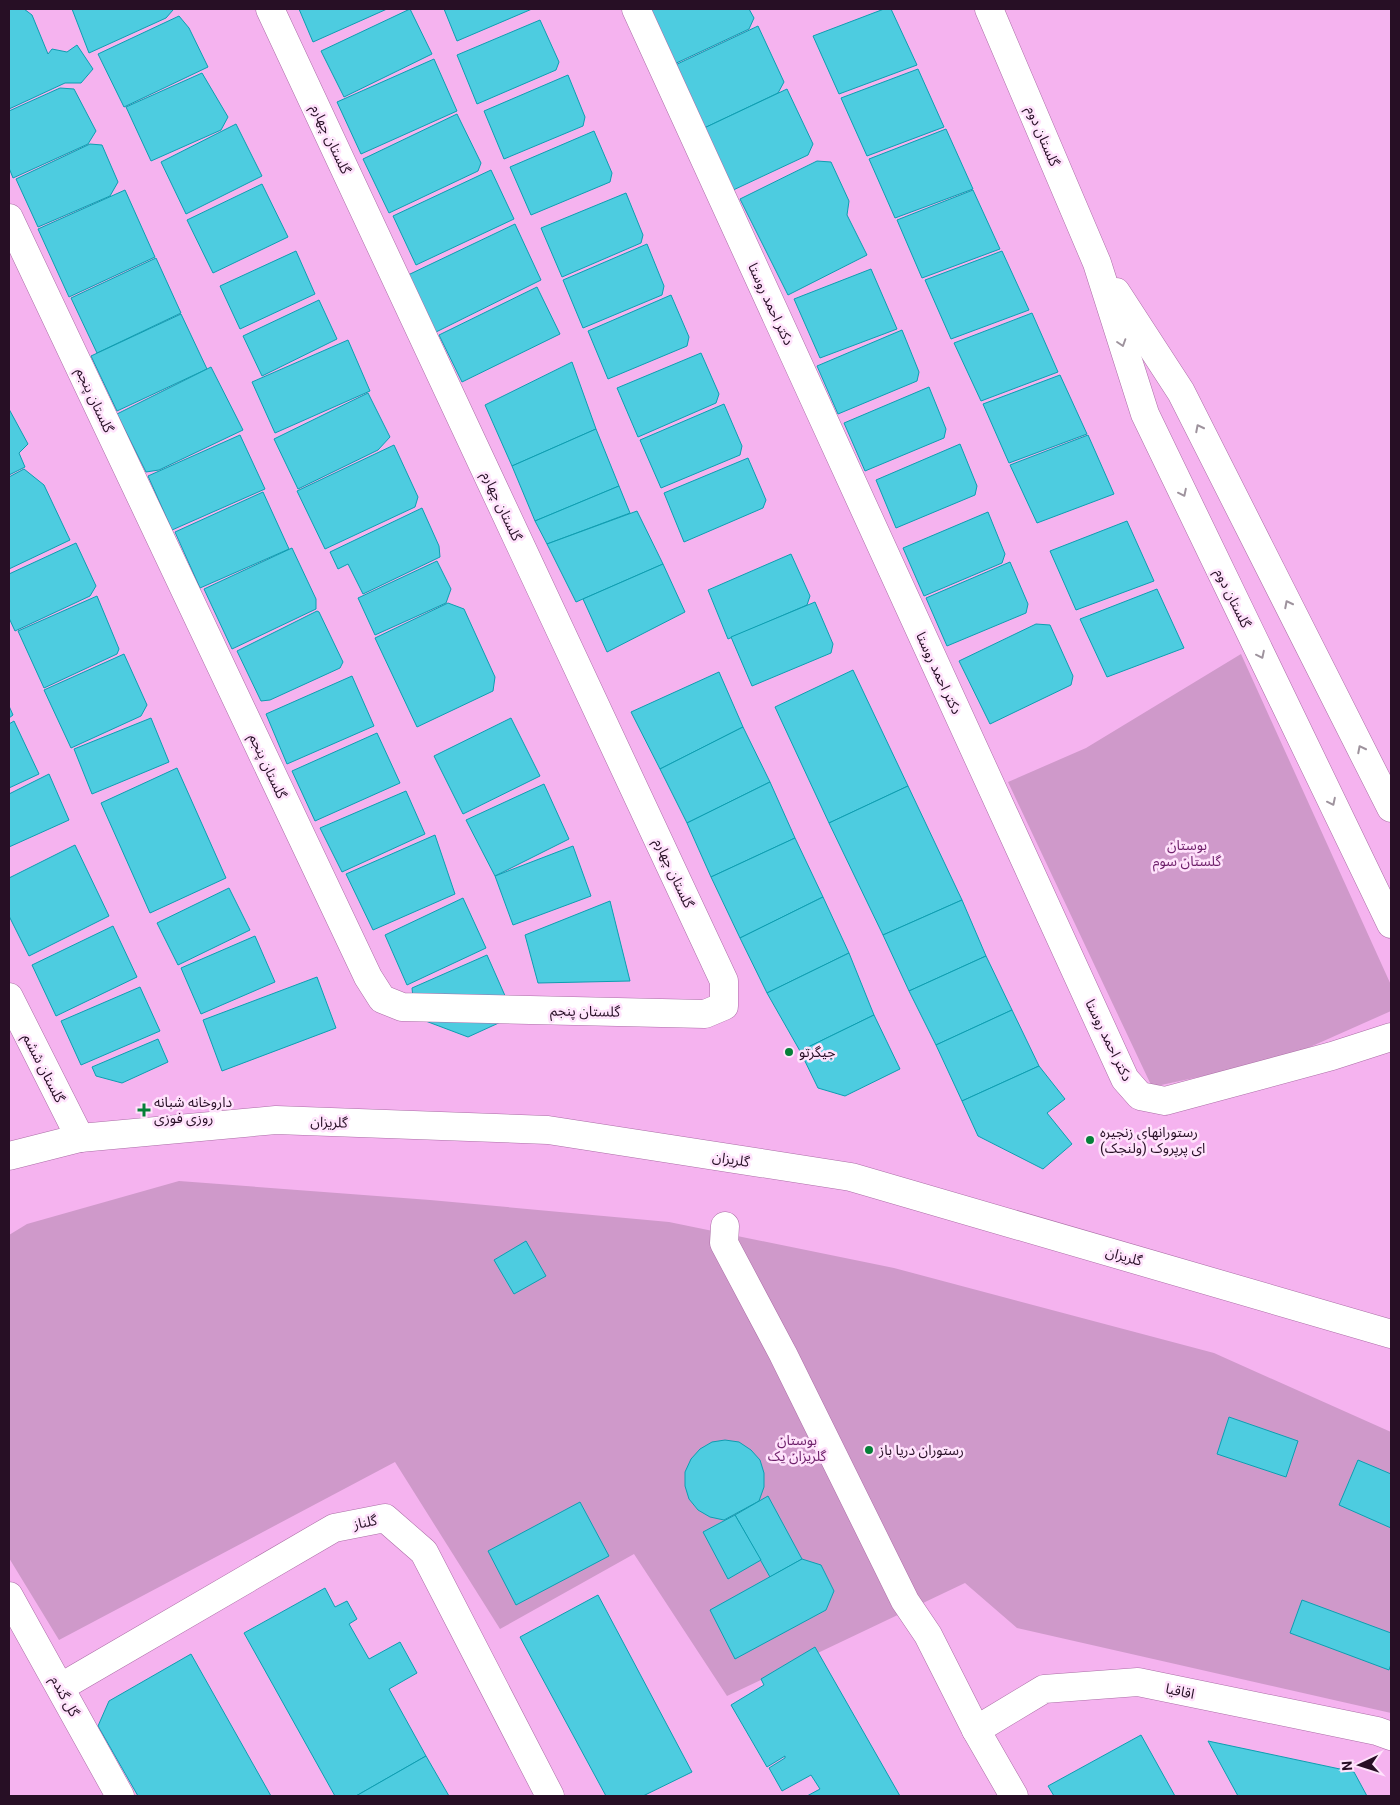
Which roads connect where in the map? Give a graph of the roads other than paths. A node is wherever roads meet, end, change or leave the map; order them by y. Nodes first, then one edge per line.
1 (270, 9) edge
2 (636, 9) edge
3 (989, 9) edge
4 (9, 218) edge
5 (1097, 263) junction
6 (1391, 808) edge
7 (1391, 924) edge
8 (9, 997) edge
9 (724, 1006) joint
10 (1391, 1037) edge
11 (80, 1138) junction
12 (52, 1146) junction
13 (9, 1156) edge
14 (9, 1174) edge
15 (725, 1226) dead end
16 (1391, 1334) edge
17 (9, 1596) edge
18 (61, 1687) junction
19 (976, 1730) junction
20 (1391, 1736) edge
21 (120, 1796) edge
22 (550, 1796) edge
23 (1014, 1796) edge

1 - 9 street, گلستان چهارم
2 - 10 street, دکتر احمد روستا
3 - 5 street, گلستان دوم
4 - 9 street, گلستان پنجم
6 -> 5 street, گلستان دوم
5 -> 7 street, گلستان دوم
8 - 11 street, گلستان ششم
11 - 12 street, گلریزان
11 - 16 street, گلریزان
12 - 13 street, گلریزان
12 - 14 street, گلریزان
15 - 19 street
17 - 18 street, گل گندم
18 - 21 street, گل گندم
18 - 22 street, گلناز
19 - 20 street, اقاقیا
19 - 23 street

